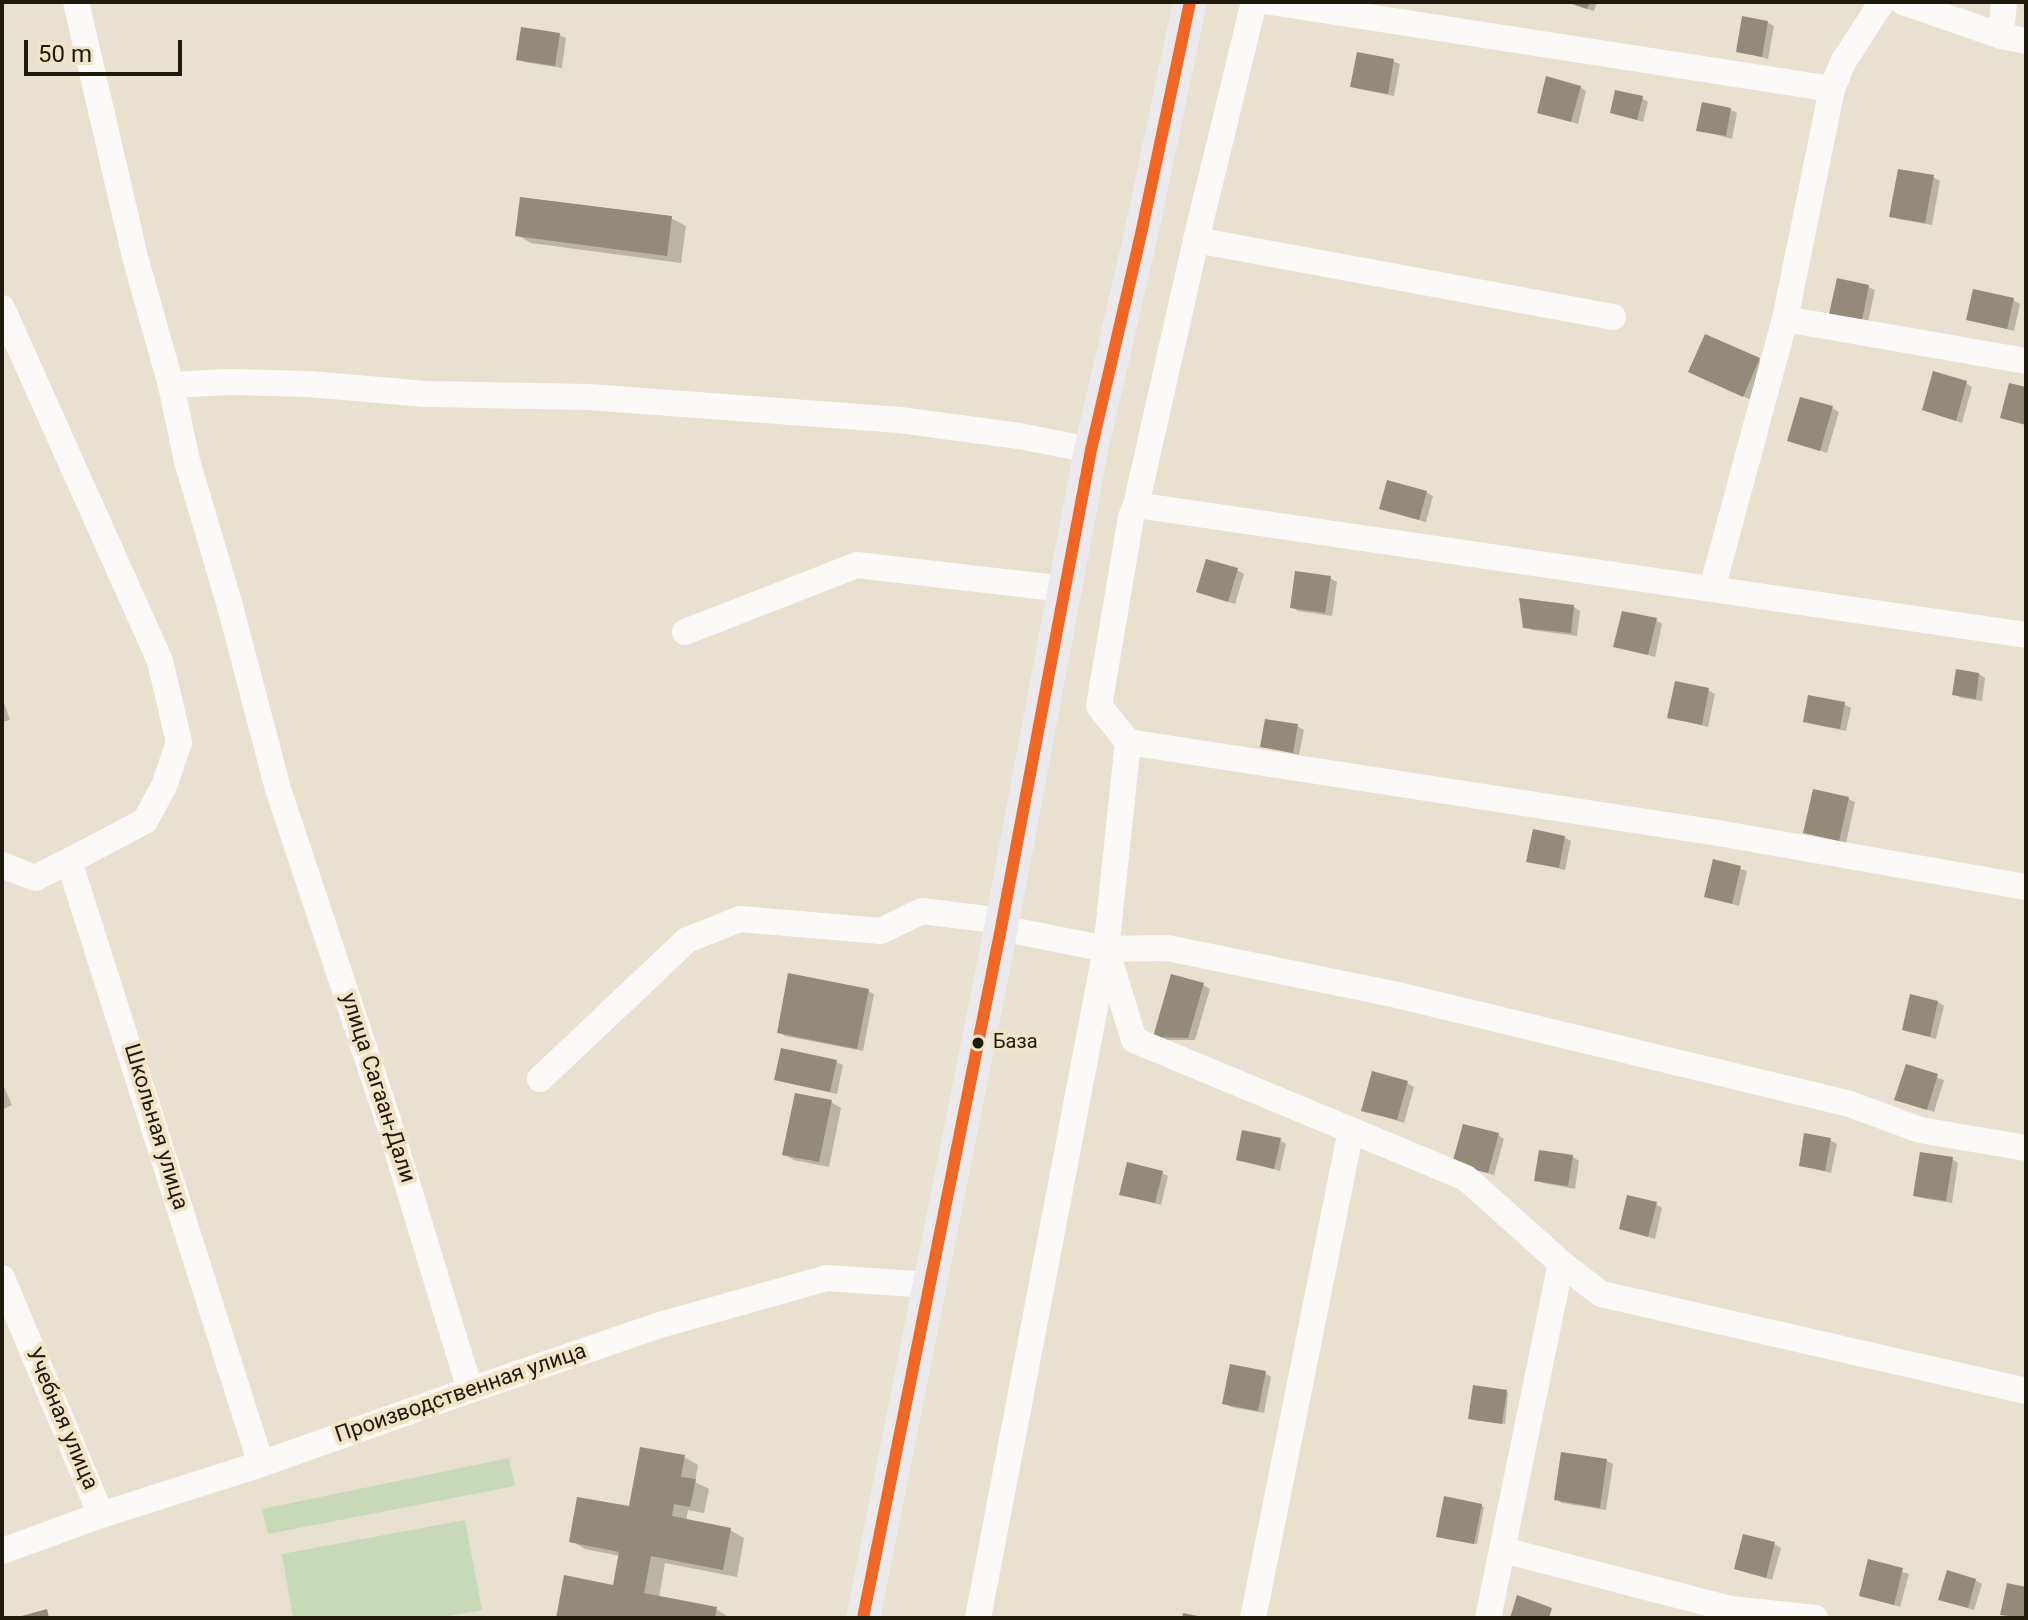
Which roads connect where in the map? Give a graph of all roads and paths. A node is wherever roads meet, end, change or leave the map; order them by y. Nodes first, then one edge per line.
1 (76, 2) edge
2 (1190, 2) edge
3 (1254, 2) edge
4 (1271, 2) edge
5 (1882, 2) edge
6 (1903, 2) edge
7 (2004, 2) edge
8 (2013, 38) edge
9 (1832, 89) junction
10 (1196, 240) junction
11 (2, 308) edge
12 (1613, 317) dead end
13 (1785, 319) junction
14 (2026, 361) edge
15 (171, 385) junction
16 (1091, 450) junction
17 (1136, 505) junction
18 (1064, 589) junction
19 (1712, 589) junction
20 (685, 632) dead end
21 (2026, 635) edge
22 (1128, 742) junction
23 (69, 861) junction
24 (2, 865) edge
25 (2026, 887) edge
26 (1002, 924) junction
27 (1106, 949) junction
28 (540, 1079) dead end
29 (1351, 1130) junction
30 (2026, 1148) edge
31 (1561, 1263) junction
32 (2, 1278) edge
33 (929, 1285) junction
34 (470, 1390) junction
35 (2026, 1391) edge
36 (261, 1464) junction
37 (101, 1515) junction
38 (1503, 1550) junction
39 (2, 1551) edge
40 (1730, 1614) edge
41 (863, 1618) edge
42 (978, 1618) edge
43 (1253, 1618) edge
44 (1488, 1618) edge
45 (1815, 1618) edge

1 - 15 street, улица Сагаан-Дали
2 - 16 main road
3 - 10 street
4 - 9 street
5 - 9 street
6 - 8 street
7 - 8 street
9 - 13 street
10 - 12 street
10 - 17 street
11 - 23 street
13 - 14 street
13 - 19 street
15 - 16 street
15 - 34 street, улица Сагаан-Дали
16 - 18 main road
17 - 19 street
17 - 22 street
18 - 20 street
18 - 26 main road
19 - 21 street
22 - 25 street
22 - 27 street
23 - 24 street
23 - 36 street, Школьная улица
26 - 27 street
26 - 28 street
26 - 33 main road
27 - 29 street
27 - 30 street
27 - 42 street
29 - 31 street
29 - 43 street
31 - 35 street
31 - 38 street
32 - 37 street, Учебная улица
33 - 34 street, Производственная улица
33 - 41 main road
34 - 36 street, Производственная улица
36 - 37 street, Производственная улица
37 - 39 street, Производственная улица
38 - 40 street
38 - 44 street
40 - 45 street

